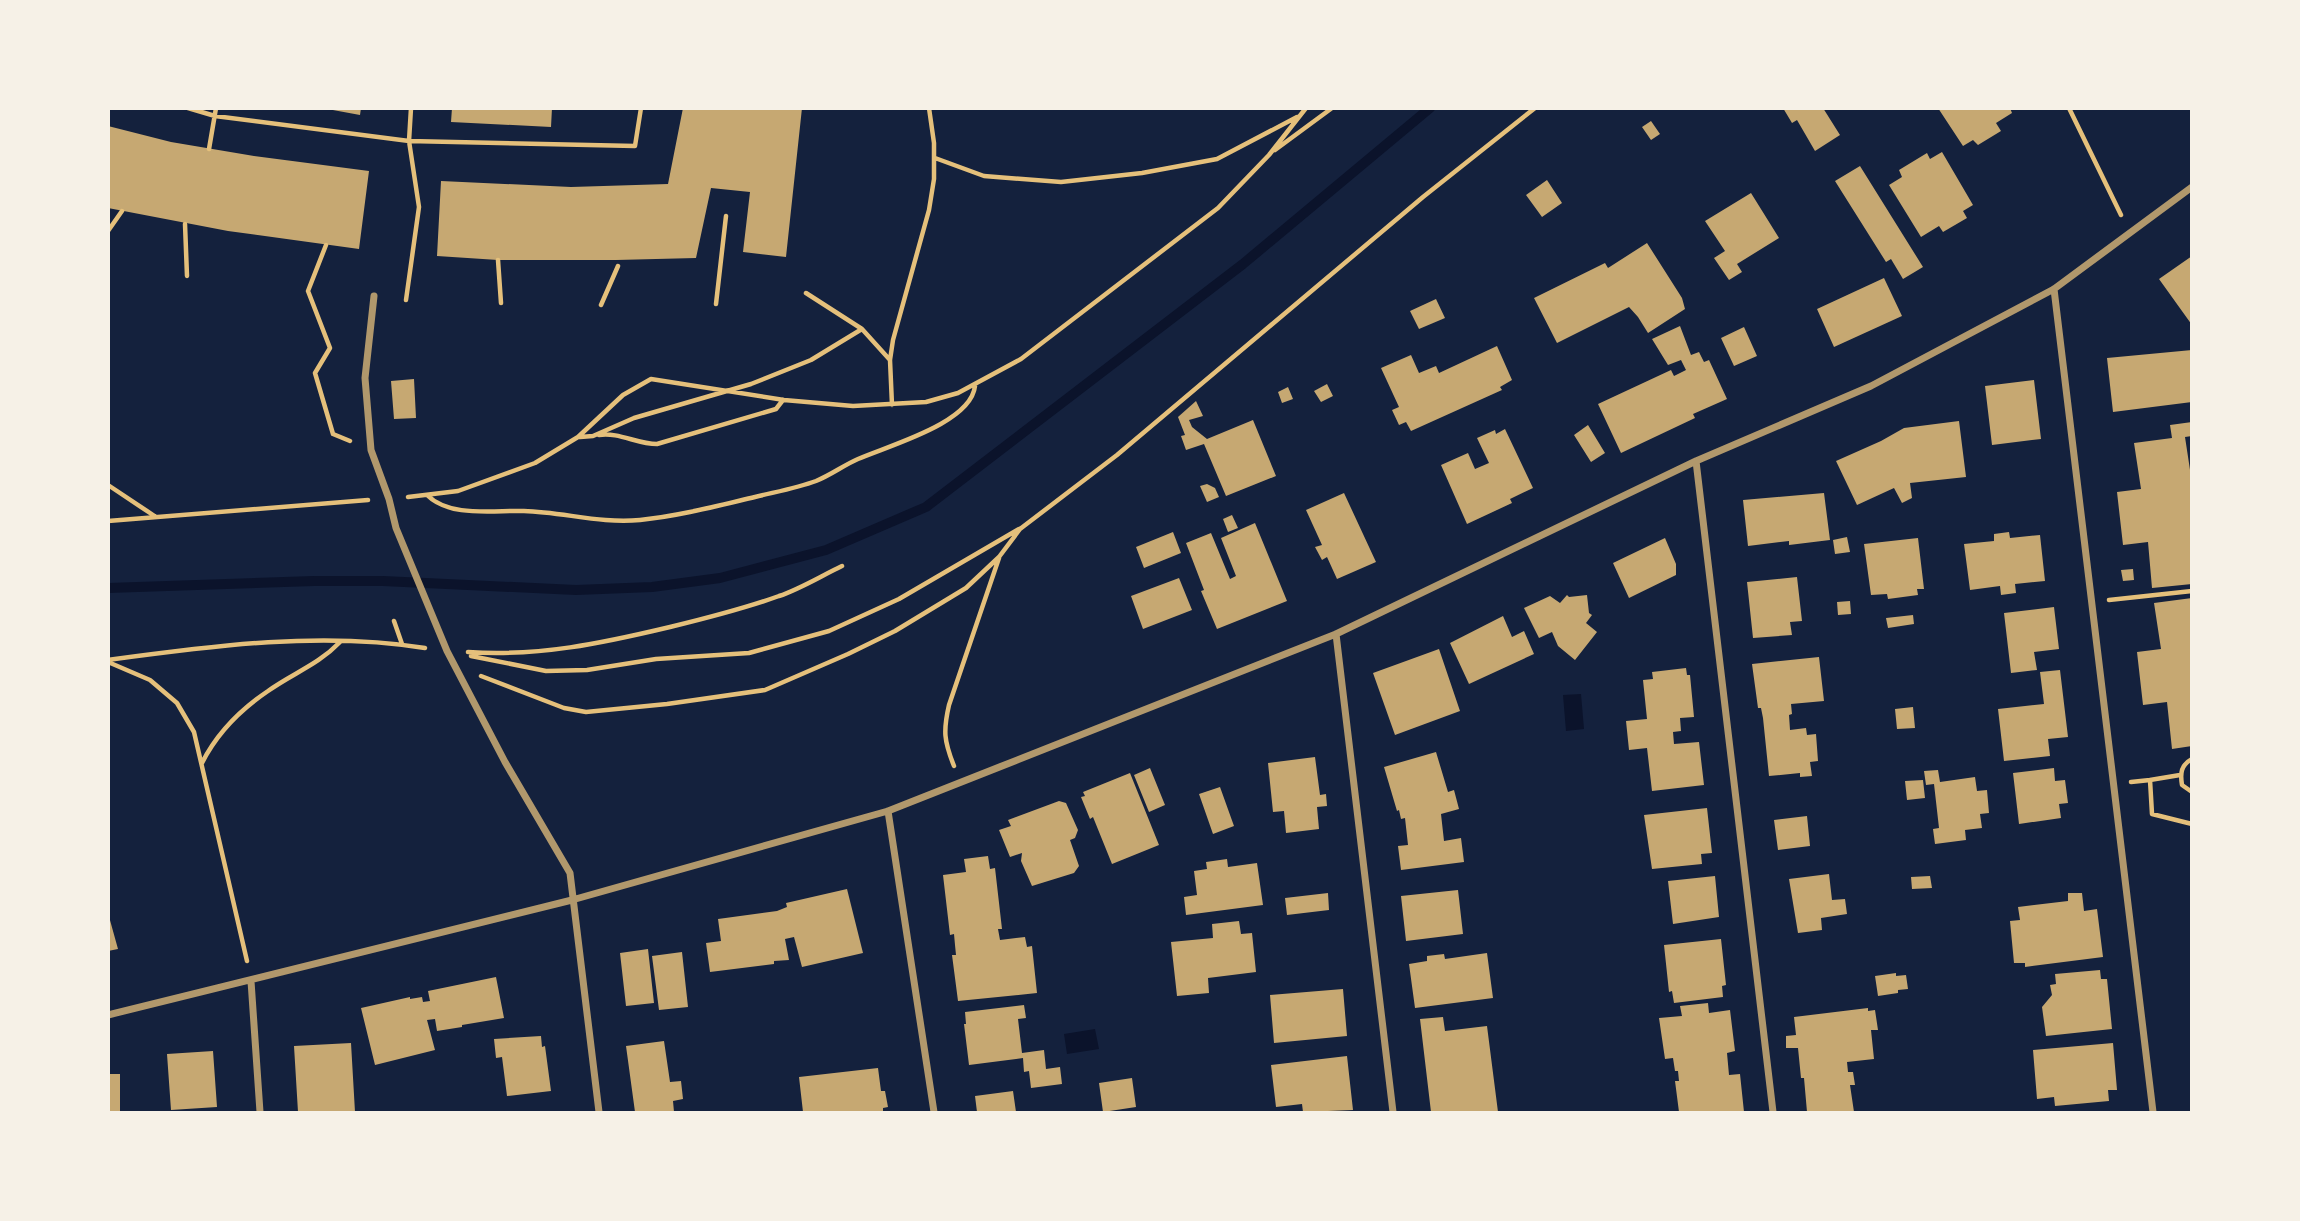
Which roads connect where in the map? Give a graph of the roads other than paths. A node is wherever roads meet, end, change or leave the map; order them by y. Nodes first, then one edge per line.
1 (2192, 187) edge
2 (2054, 289) junction
3 (374, 296) dead end
4 (1696, 461) junction
5 (1336, 634) junction
6 (888, 811) junction
7 (572, 900) junction
8 (251, 981) junction
9 (108, 1015) edge
10 (260, 1112) edge
11 (599, 1112) edge
12 (934, 1112) edge
13 (1392, 1112) edge
14 (1773, 1112) edge
15 (2153, 1112) edge

1 - 2 street
2 - 4 street
2 - 15 street
3 - 7 street
4 - 5 street
4 - 14 street
5 - 6 street
5 - 13 street
6 - 7 street
6 - 12 street
7 - 8 street
7 - 11 street
8 - 9 street
8 - 10 street

